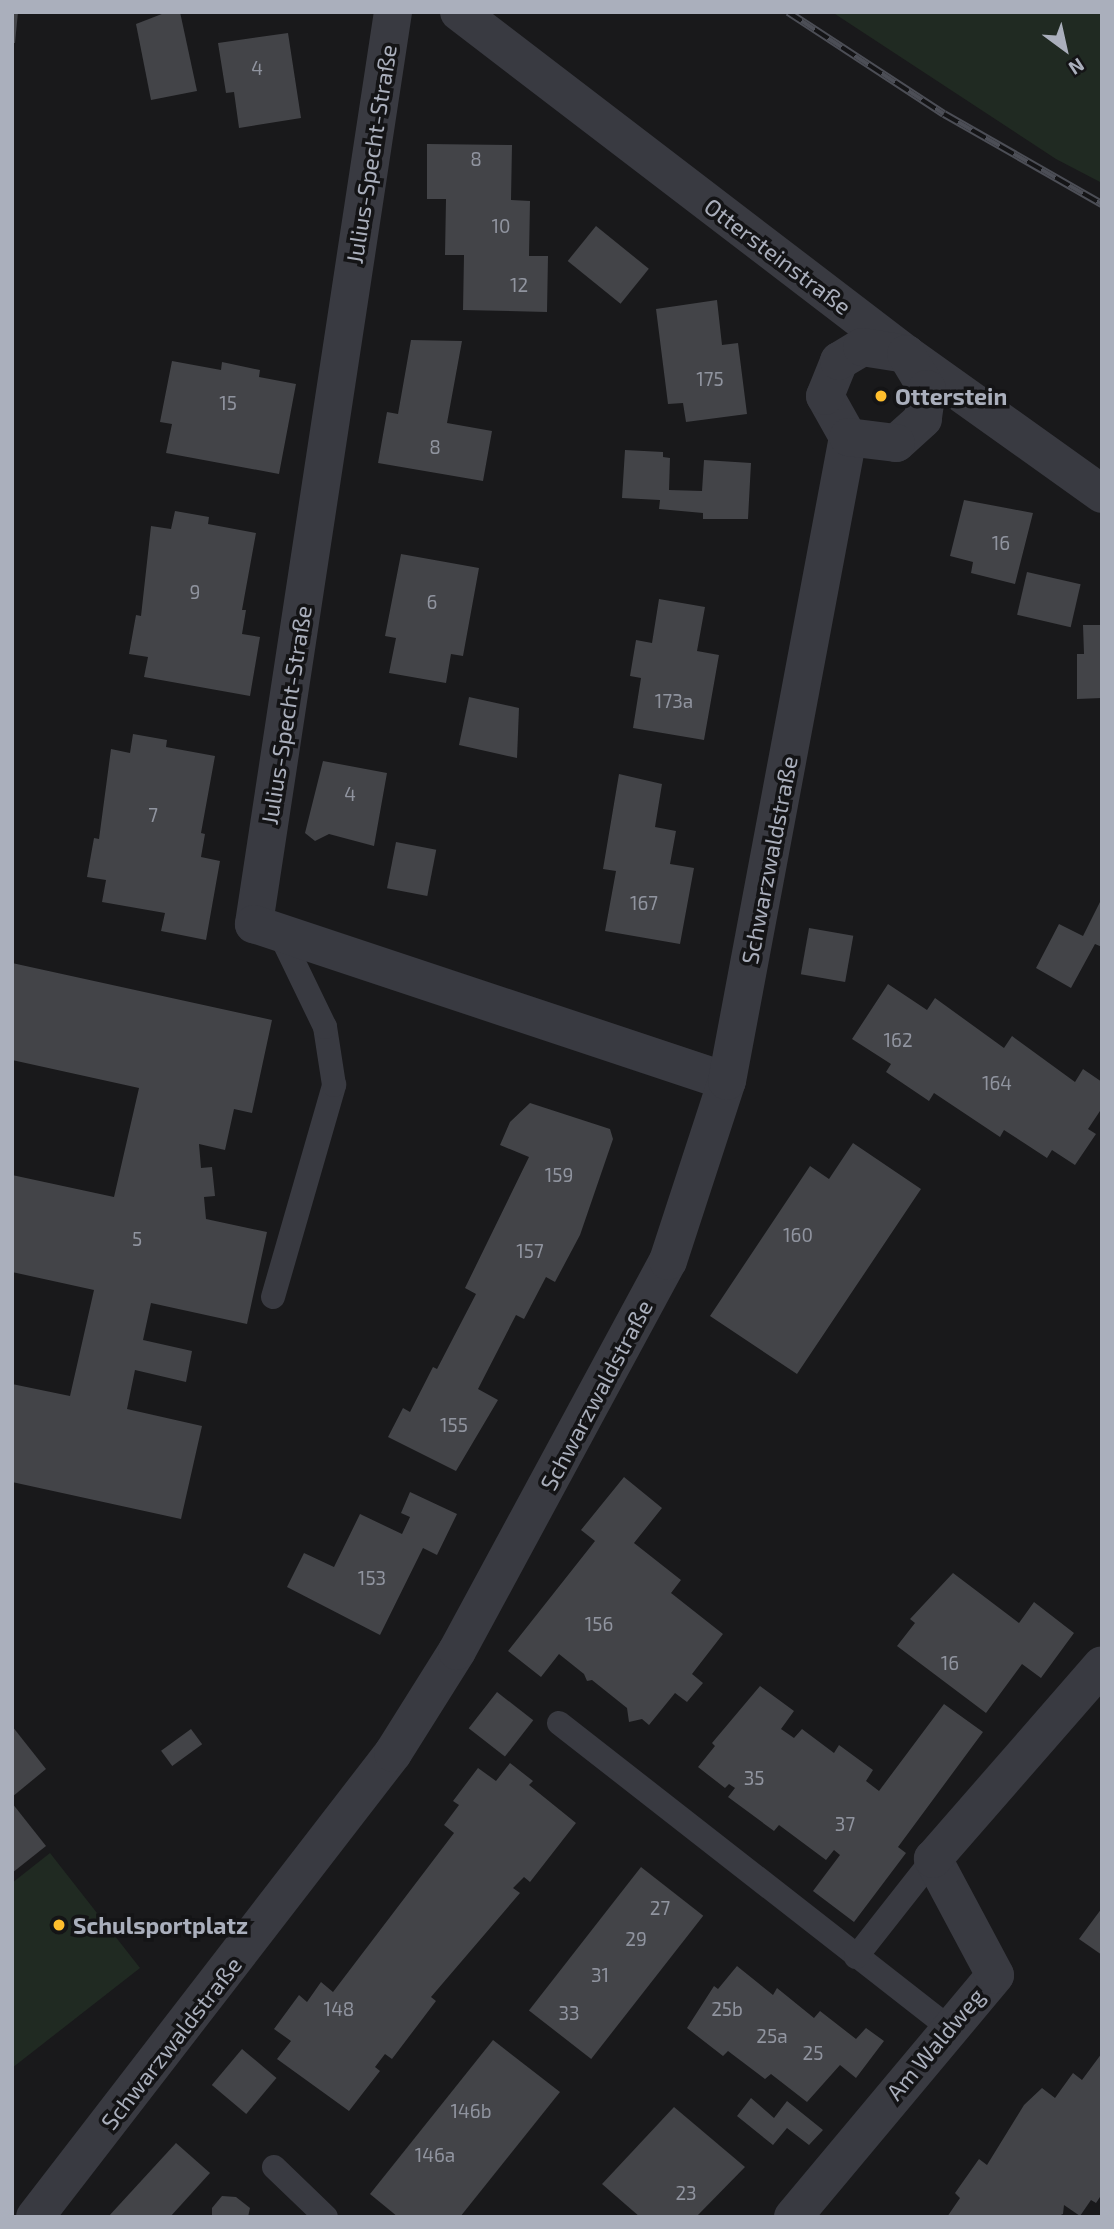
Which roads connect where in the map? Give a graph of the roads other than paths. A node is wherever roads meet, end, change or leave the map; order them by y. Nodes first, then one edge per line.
1 (393, 12) edge
2 (459, 12) edge
3 (906, 354) junction
4 (848, 437) junction
5 (1102, 494) edge
6 (279, 932) junction
7 (727, 1082) junction
8 (273, 1297) dead end
9 (1099, 1666) edge
10 (559, 1723) dead end
11 (933, 1860) junction
12 (856, 1957) junction
13 (948, 2027) junction
14 (274, 2167) dead end
15 (35, 2217) edge
16 (326, 2217) edge
17 (793, 2217) edge

1 - 6 street, Julius-Specht-Straße
2 - 3 street, Ottersteinstraße
3 - 4 street
3 - 4 street
3 - 5 street, Ottersteinstraße
4 - 7 street, Schwarzwaldstraße
6 - 7 street, Julius-Specht-Straße
6 - 8 lane
7 - 15 street, Schwarzwaldstraße
9 - 11 street
10 - 12 lane
11 - 12 lane
11 - 13 street, Am Waldweg
12 - 13 lane
13 - 17 street, Am Waldweg
14 - 16 lane

